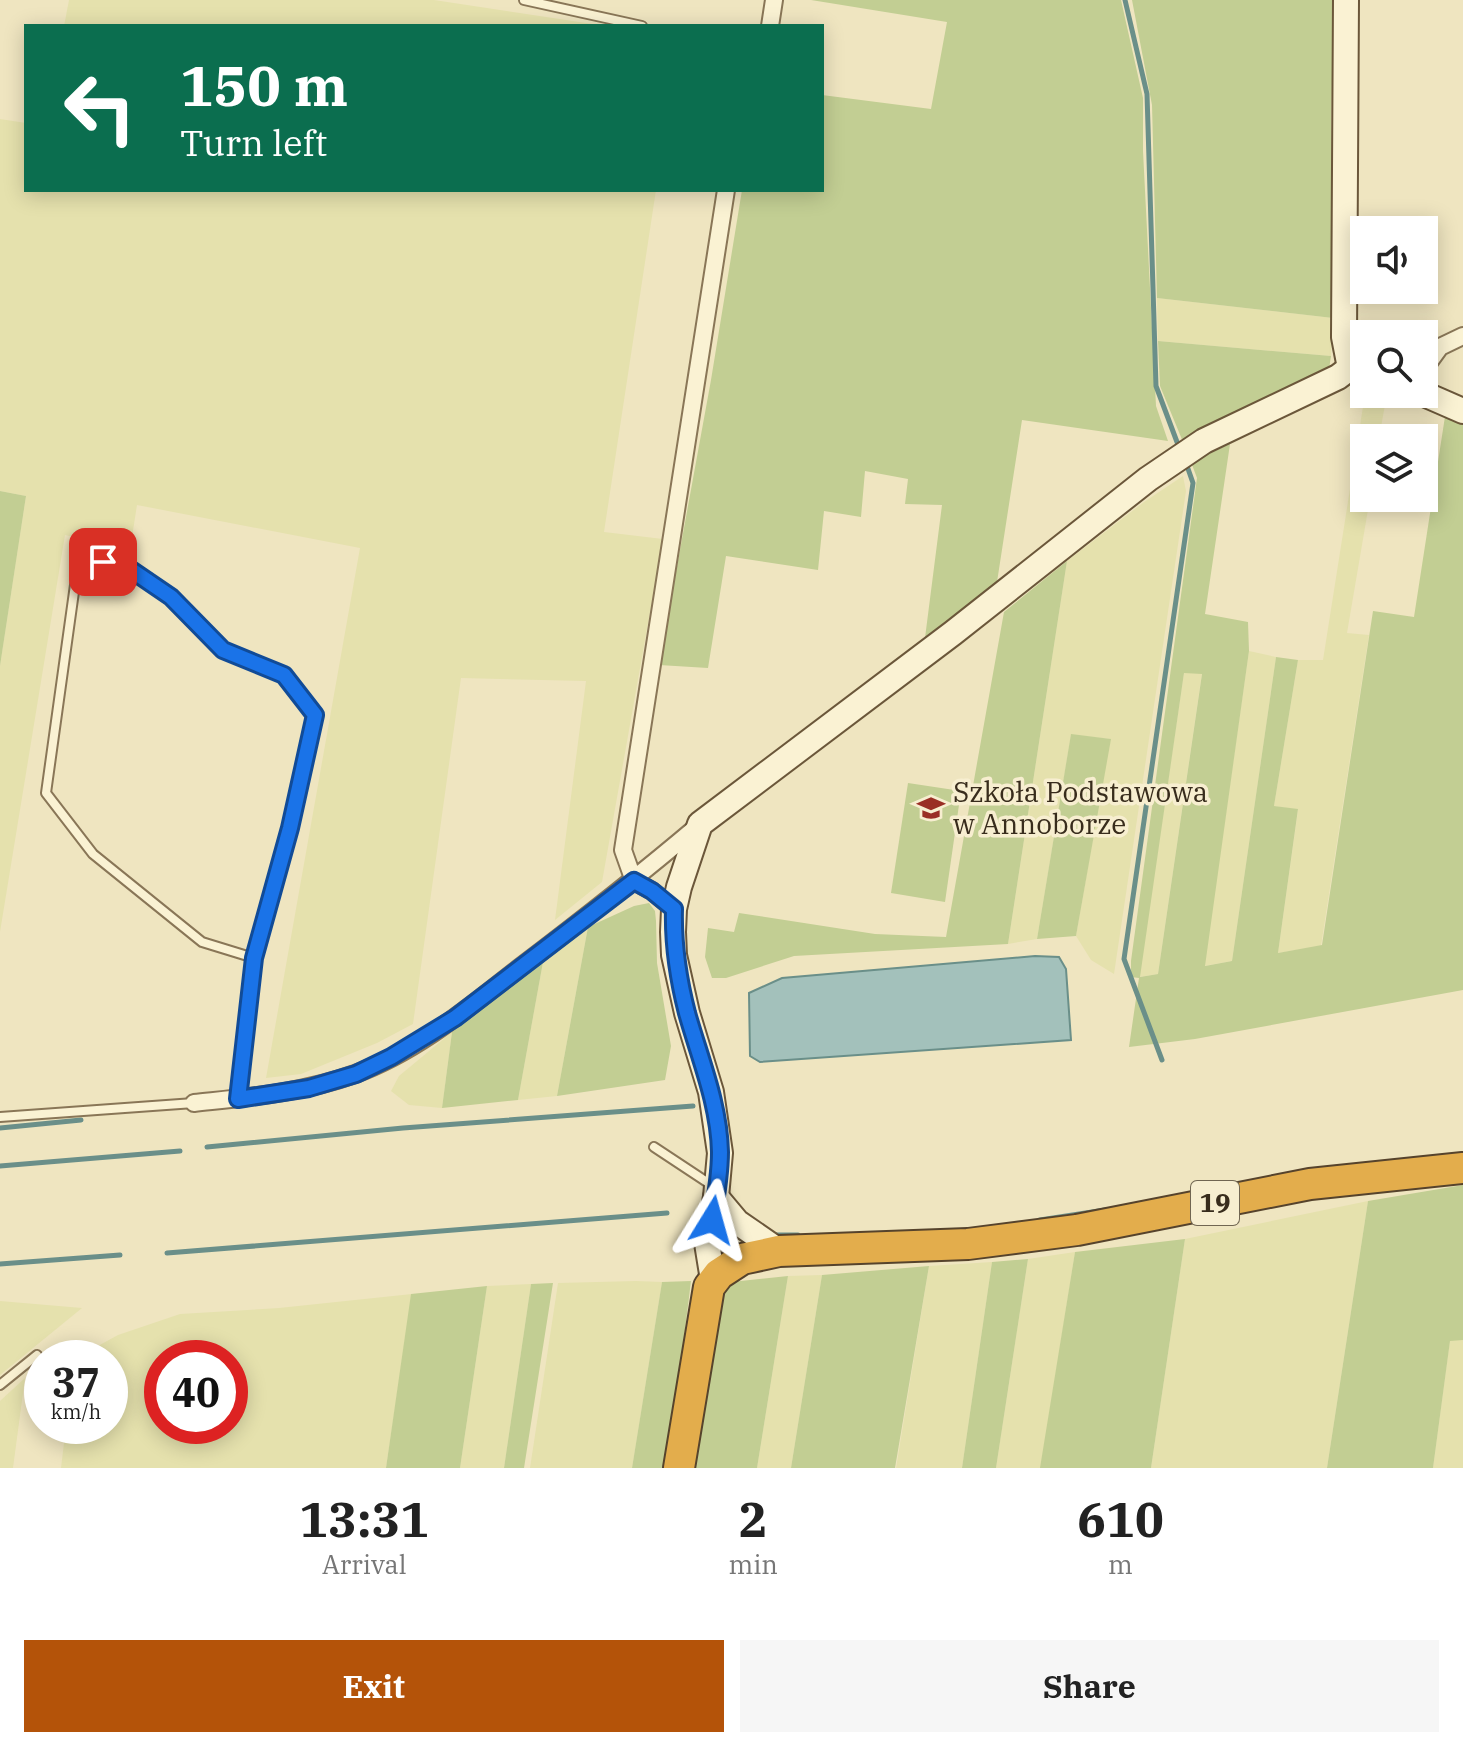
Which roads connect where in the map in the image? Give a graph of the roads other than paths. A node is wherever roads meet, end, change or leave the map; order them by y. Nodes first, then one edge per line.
1 (524, 0) edge
2 (774, 0) edge
3 (1346, 0) edge
4 (633, 24) edge
5 (770, 24) edge
6 (726, 192) edge
7 (1463, 336) edge
8 (1438, 350) edge
9 (1350, 352) edge
10 (1350, 373) edge
11 (1438, 400) edge
12 (1463, 411) edge
13 (700, 824) junction
14 (634, 881) junction
15 (674, 909) junction
16 (254, 958) junction
17 (238, 1099) junction
18 (194, 1103) joint
19 (0, 1117) edge
20 (654, 1147) dead end
21 (1463, 1168) edge
22 (716, 1193) junction
23 (779, 1251) junction
24 (713, 1280) junction
25 (24, 1366) edge
26 (0, 1385) edge
27 (679, 1468) edge

1 - 4 lane
2 - 5 street
3 - 9 street
6 - 14 street
7 - 8 street
10 - 13 street
11 - 12 street
13 - 14 street
13 - 15 street
14 - 15 street
14 - 17 street
15 - 22 street
16 - 16 lane
16 - 17 lane
17 - 18 street
18 - 19 lane
20 - 22 lane
21 - 23 highway, 19
22 - 23 street
22 - 24 street
23 - 24 highway, 19
24 - 27 highway
25 - 26 lane

